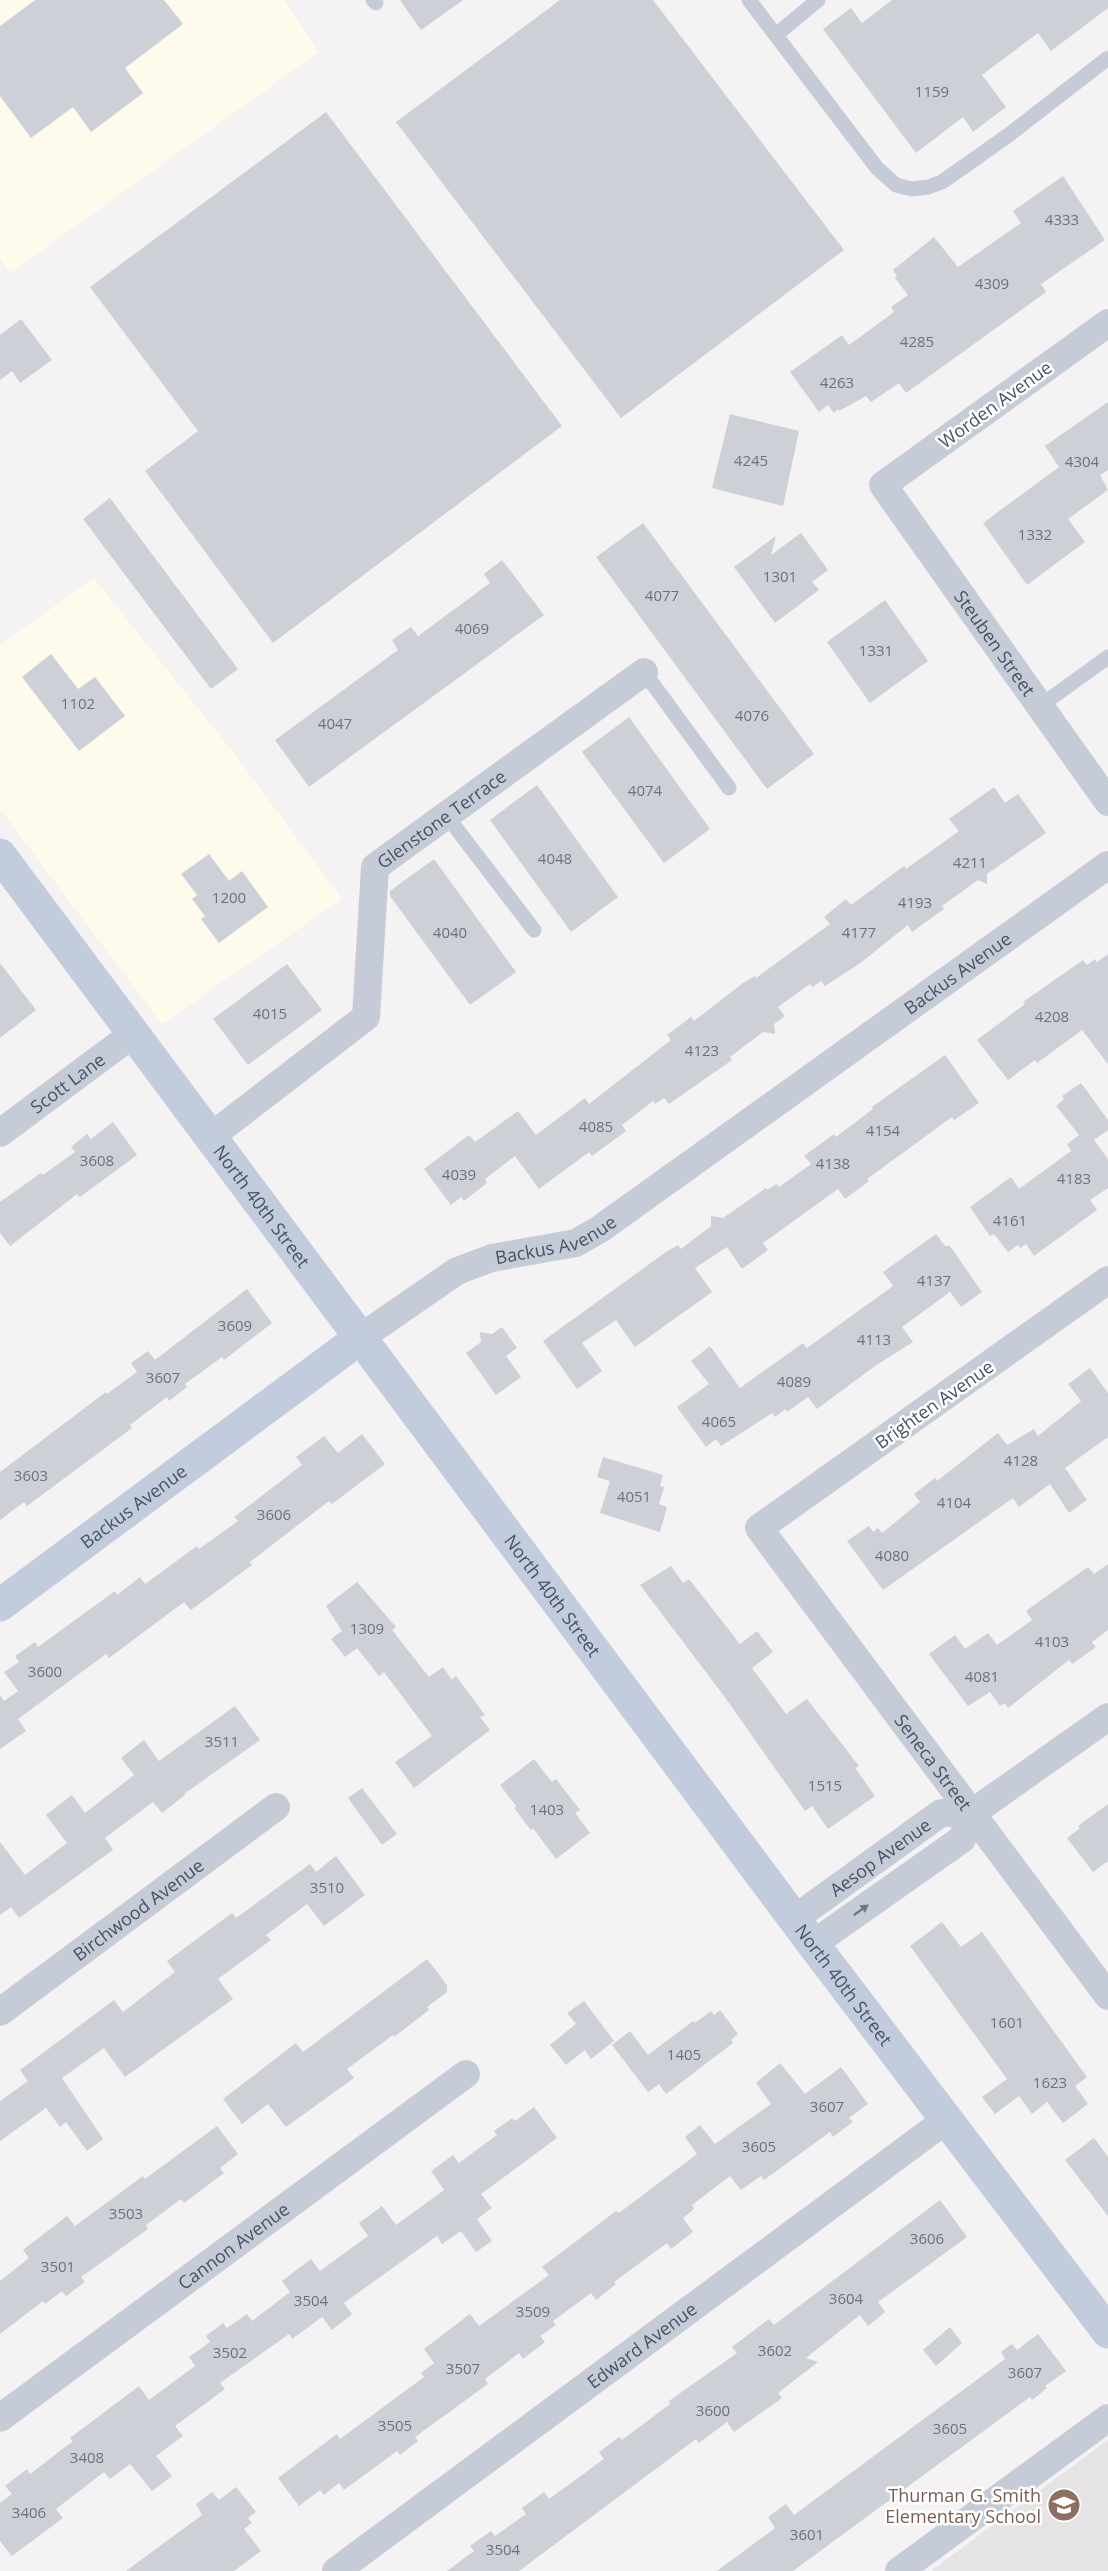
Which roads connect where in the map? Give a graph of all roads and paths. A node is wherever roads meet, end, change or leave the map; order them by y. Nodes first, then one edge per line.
1 (749, 0) edge
2 (818, 0) edge
3 (776, 35) junction
4 (1108, 58) edge
5 (1108, 323) edge
6 (883, 485) joint
7 (1108, 657) edge
8 (644, 672) joint
9 (1040, 706) junction
10 (729, 788) dead end
11 (1108, 802) edge
12 (446, 815) junction
13 (0, 855) edge
14 (1108, 865) edge
15 (534, 930) dead end
16 (133, 1034) junction
17 (0, 1133) edge
18 (210, 1137) junction
19 (1108, 1280) edge
20 (360, 1338) junction
21 (759, 1528) joint
22 (0, 1605) edge
23 (1108, 1717) edge
24 (276, 1807) dead end
25 (972, 1813) junction
26 (804, 1932) junction
27 (1108, 1996) edge
28 (0, 2012) edge
29 (466, 2074) dead end
30 (946, 2120) junction
31 (1108, 2332) edge
32 (0, 2418) edge
33 (1108, 2418) edge
34 (910, 2568) edge
35 (336, 2571) edge

1 - 3 lane
2 - 3 lane
3 - 4 lane
5 - 6 street, Worden Avenue
6 - 9 street, Steuben Street
7 - 9 lane
8 - 10 lane
8 - 12 street, Glenstone Terrace
9 - 11 street, Steuben Street
12 - 15 lane
12 - 18 street, Glenstone Terrace
13 - 16 street, North 40th Street
14 - 20 street, Backus Avenue
16 - 17 street, Scott Lane
16 - 18 street, North 40th Street
18 - 20 street, North 40th Street
19 - 21 street, Brighten Avenue
20 - 22 street, Backus Avenue
20 - 26 street, North 40th Street
21 - 25 street, Seneca Street
23 - 25 street
24 - 28 street, Birchwood Avenue
25 - 26 street, Aesop Avenue
25 - 27 street, Seneca Street
26 - 30 street, North 40th Street
29 - 32 street, Cannon Avenue
30 - 31 street, North 40th Street
30 - 35 street, Edward Avenue
33 - 34 street

